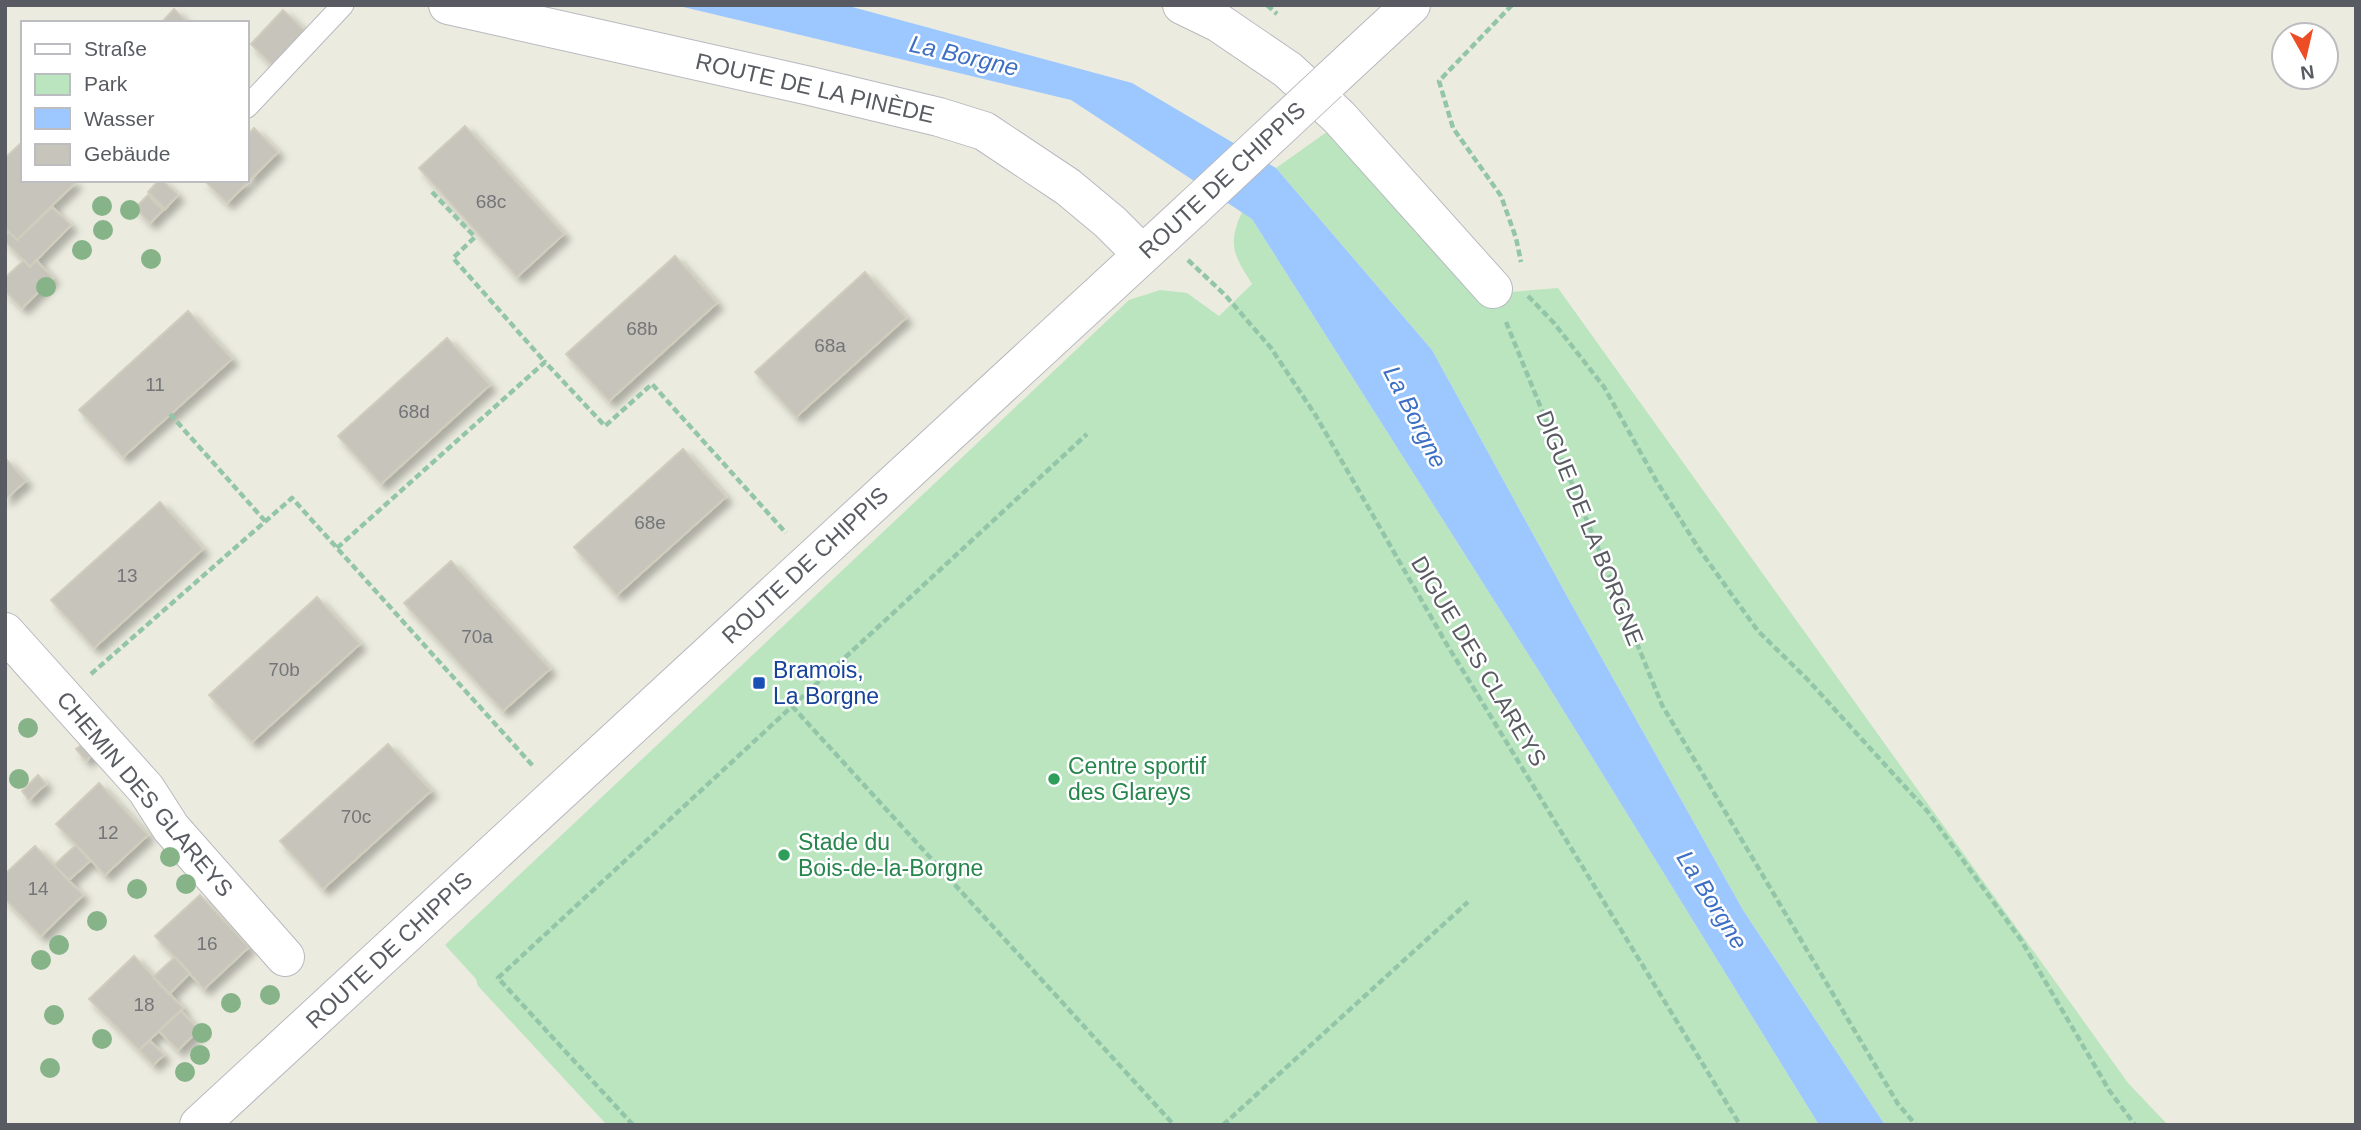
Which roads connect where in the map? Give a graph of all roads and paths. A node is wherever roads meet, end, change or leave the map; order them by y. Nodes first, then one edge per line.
1 (343, 5) edge
2 (448, 5) edge
3 (1182, 5) edge
4 (1411, 5) edge
5 (1512, 5) edge
6 (248, 106) edge
7 (432, 191) dead end
8 (1153, 245) junction
9 (1493, 289) junction
10 (545, 362) junction
11 (170, 414) dead end
12 (1087, 434) dead end
13 (265, 521) junction
14 (795, 543) dead end
15 (337, 548) junction
16 (5, 632) edge
17 (64, 698) junction
18 (792, 706) junction
19 (541, 775) dead end
20 (1468, 902) dead end
21 (285, 957) dead end
22 (200, 1125) edge
23 (633, 1125) edge
24 (1174, 1125) edge
25 (1223, 1125) edge
26 (1740, 1125) edge
27 (1916, 1125) edge
28 (2135, 1125) edge

1 - 6 lane
2 - 8 street, ROUTE DE LA PINÈDE
3 - 9 street
4 - 8 street, ROUTE DE CHIPPIS, bridge
5 - 9 path
7 - 10 path
8 - 22 street, ROUTE DE CHIPPIS
8 - 26 path, DIGUE DES CLAREYS
9 - 27 path, DIGUE DE LA BORGNE
9 - 28 path
10 - 14 path
10 - 15 path
11 - 13 path
12 - 18 path
13 - 15 path
13 - 17 path
15 - 19 path
16 - 17 street, CHEMIN DES GLAREYS
17 - 21 street, CHEMIN DES GLAREYS
18 - 23 path
18 - 24 path
20 - 25 path

